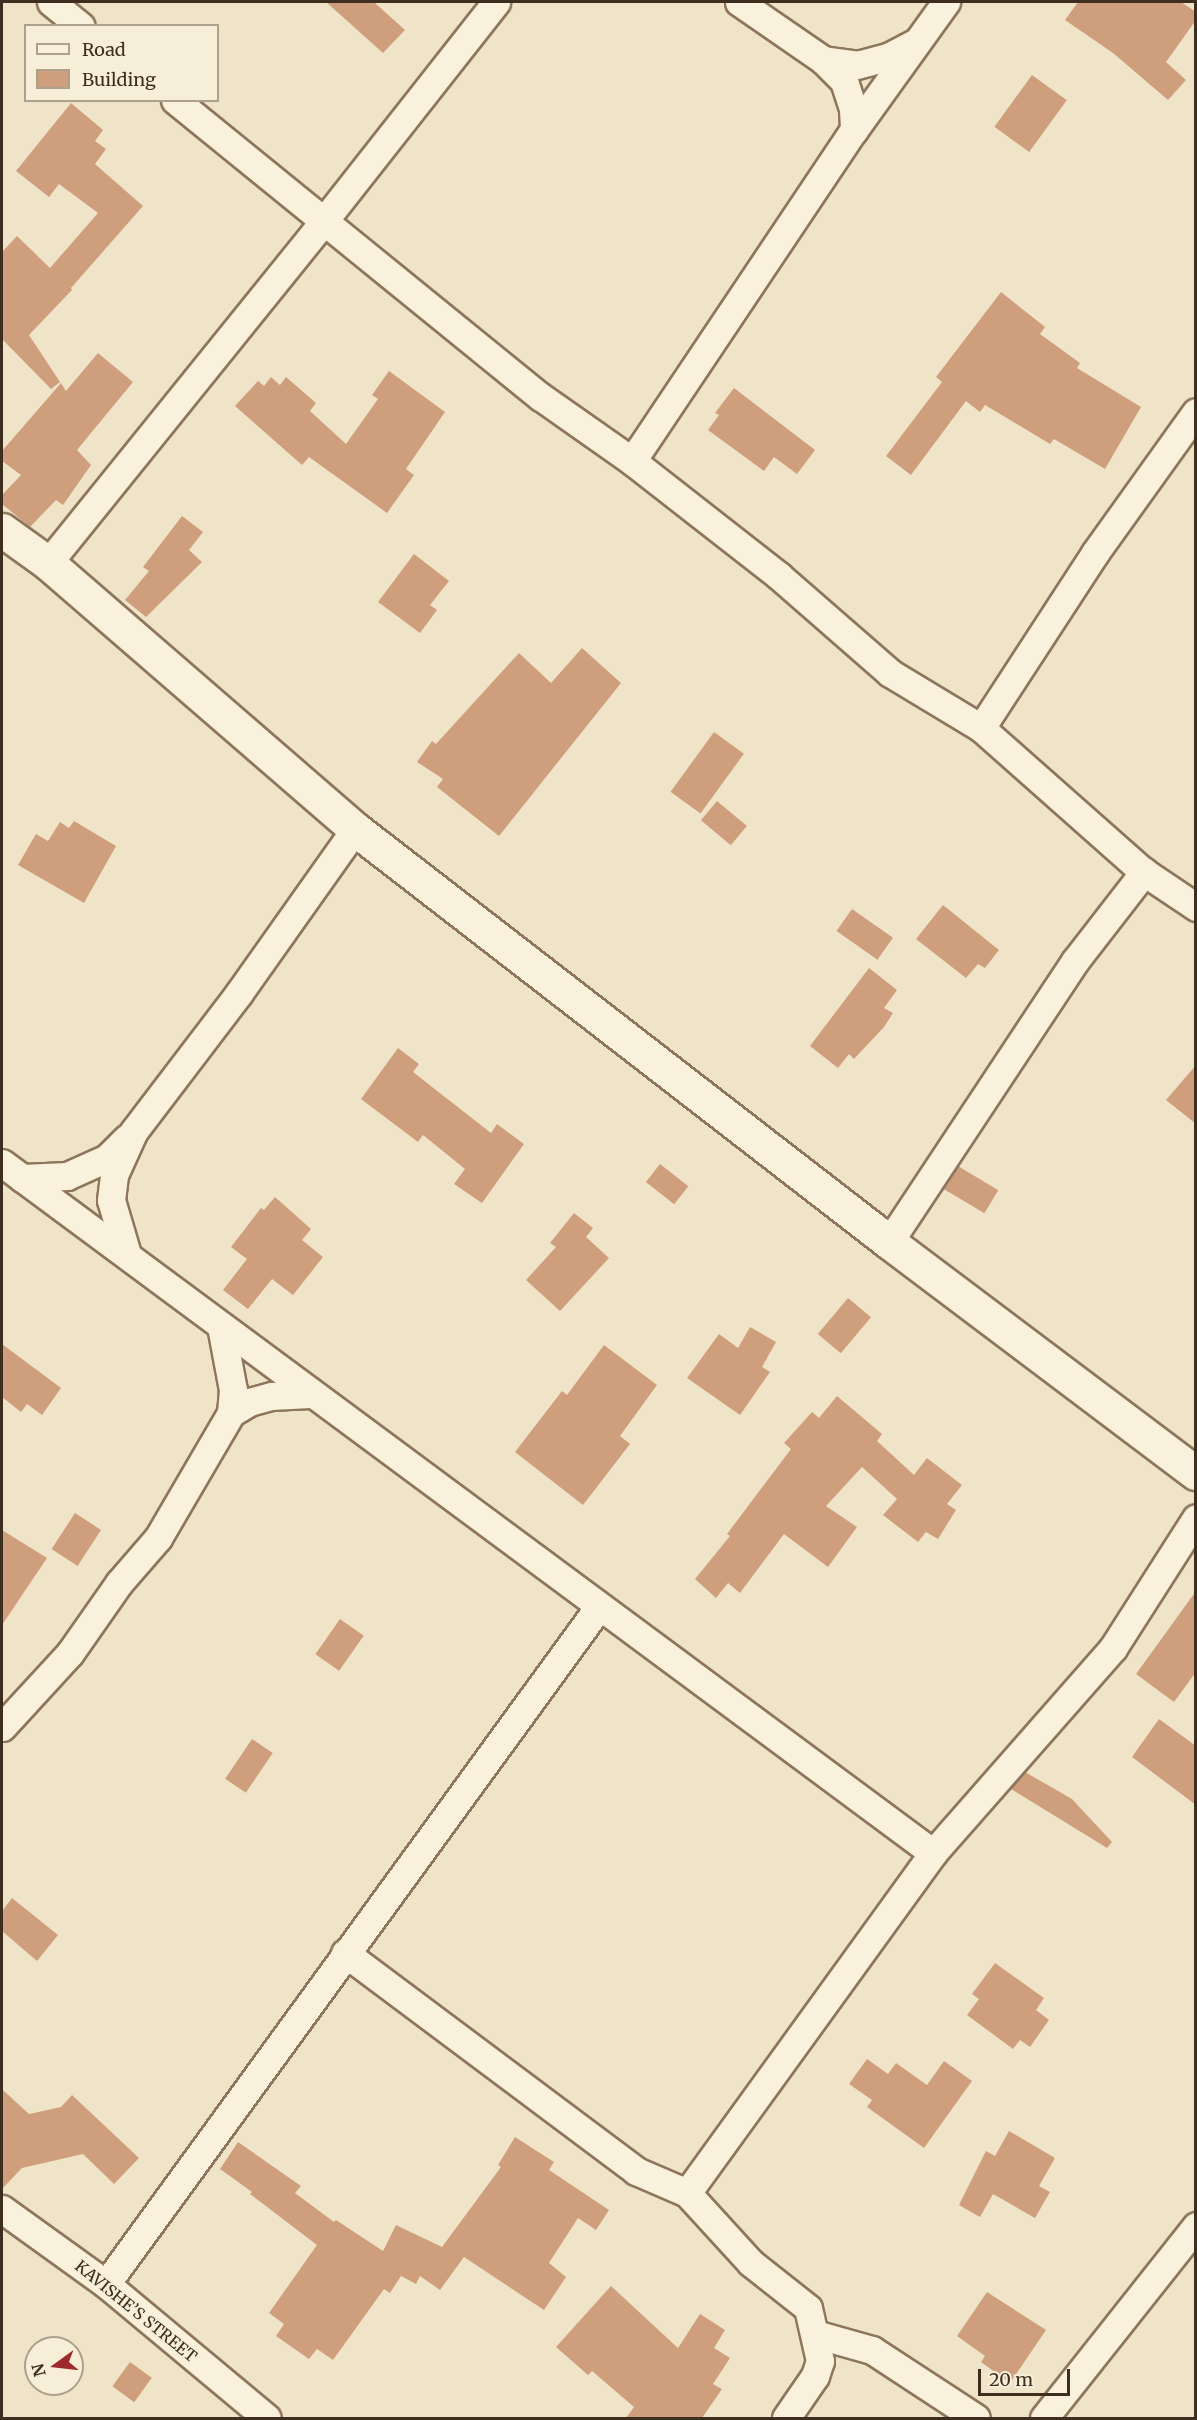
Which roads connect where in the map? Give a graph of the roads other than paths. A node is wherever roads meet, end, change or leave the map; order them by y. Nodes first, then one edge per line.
1 (51, 2) edge
2 (496, 2) edge
3 (739, 2) edge
4 (946, 2) edge
5 (78, 24) edge
6 (918, 41) junction
7 (823, 60) junction
8 (177, 102) edge
9 (854, 129) junction
10 (323, 222) junction
11 (1196, 412) edge
12 (632, 461) junction
13 (2, 530) edge
14 (48, 563) junction
15 (981, 728) junction
16 (356, 829) junction
17 (1144, 872) junction
18 (1196, 907) edge
19 (134, 1131) junction
20 (12, 1170) edge
21 (889, 1242) junction
22 (127, 1254) junction
23 (221, 1326) junction
24 (310, 1394) junction
25 (231, 1413) junction
26 (1196, 1473) edge
27 (1196, 1518) edge
28 (598, 1608) junction
29 (2, 1727) edge
30 (933, 1853) junction
31 (345, 1953) junction
32 (687, 2193) junction
33 (2, 2209) edge
34 (1196, 2226) edge
35 (106, 2284) junction
36 (815, 2334) junction
37 (267, 2418) edge
38 (786, 2418) edge
39 (976, 2418) edge
40 (1044, 2418) edge

1 - 5 street
2 - 10 street
3 - 7 street
4 - 6 street
6 - 7 street
6 - 9 street
7 - 9 street
8 - 10 street
9 - 12 street
10 - 12 street
10 - 14 street
11 - 15 street
12 - 15 street
13 - 14 street
14 - 16 street
15 - 17 street
16 - 19 street
16 - 21 street
17 - 18 street
17 - 21 street
19 - 20 street
19 - 22 street
20 - 22 street
21 - 26 street
22 - 23 street
23 - 24 street
23 - 25 street
24 - 25 street
24 - 28 street
25 - 29 street
27 - 30 street
28 - 30 street
28 - 31 street
30 - 32 street
31 - 32 street
31 - 35 street
32 - 36 street
33 - 35 street, KAVISHE’S STREET
34 - 40 street
35 - 37 street, KAVISHE’S STREET
36 - 38 street
36 - 39 street

